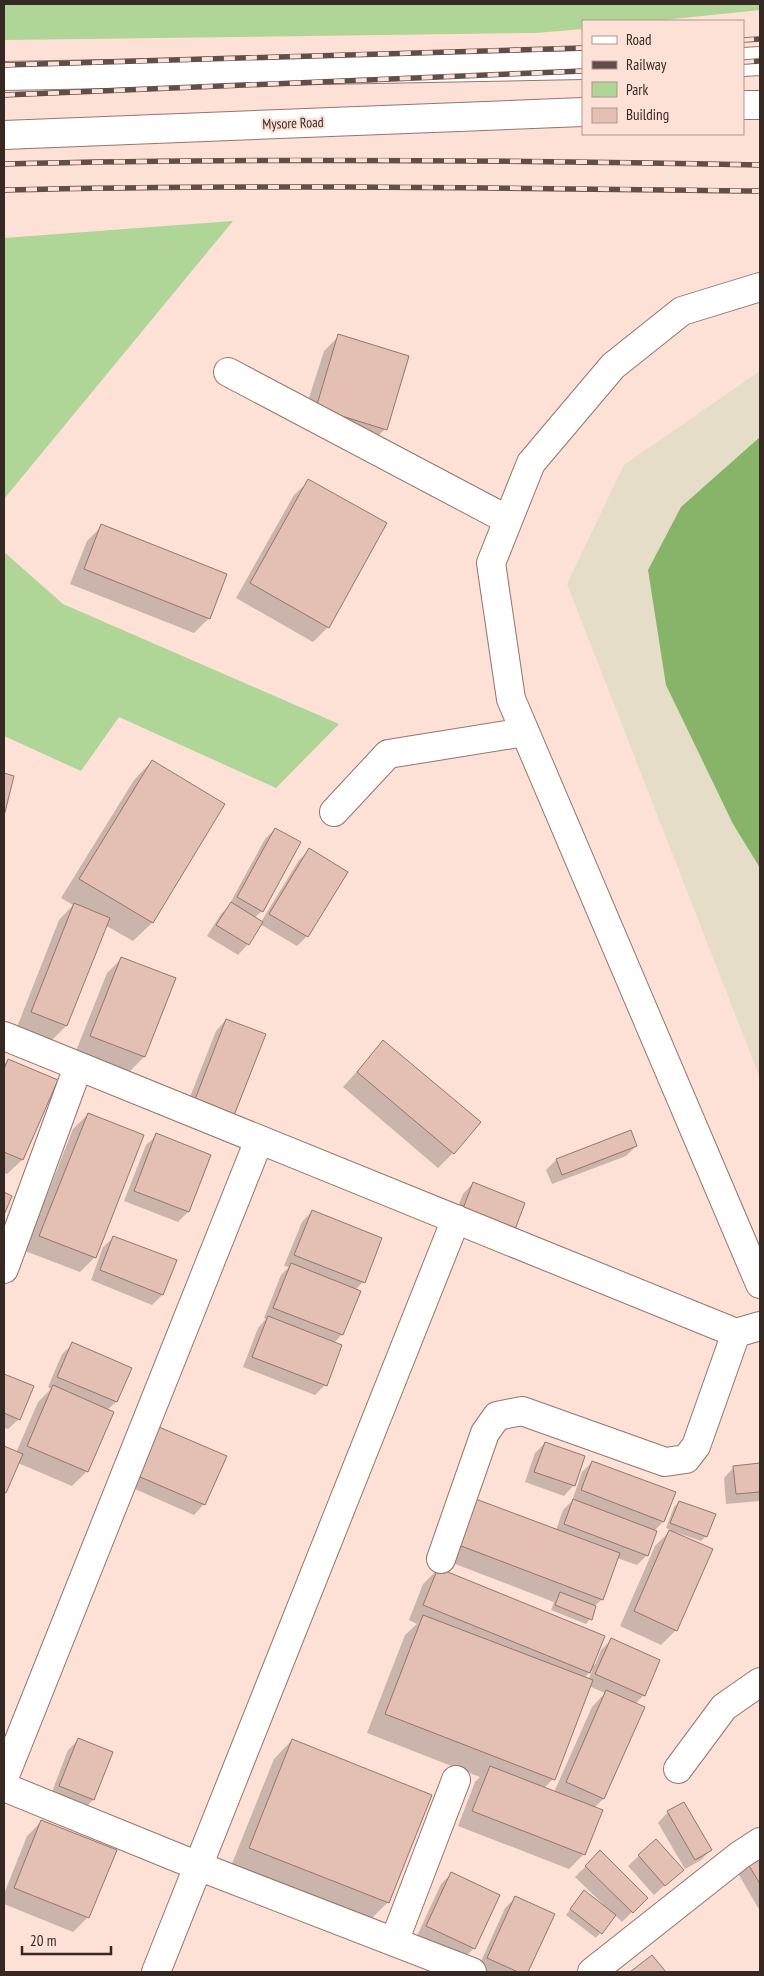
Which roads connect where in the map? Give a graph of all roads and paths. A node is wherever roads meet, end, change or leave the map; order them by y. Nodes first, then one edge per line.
1 (760, 61) edge
2 (744, 62) edge
3 (582, 65) edge
4 (4, 76) edge
5 (744, 105) edge
6 (760, 105) edge
7 (582, 112) edge
8 (4, 135) edge
9 (760, 287) edge
10 (228, 372) dead end
11 (508, 520) junction
12 (525, 732) junction
13 (334, 812) dead end
14 (4, 1036) edge
15 (78, 1067) junction
16 (259, 1140) junction
17 (456, 1219) junction
18 (4, 1269) edge
19 (760, 1284) edge
20 (748, 1329) edge
21 (442, 1559) dead end
22 (760, 1682) edge
23 (678, 1769) dead end
24 (4, 1778) edge
25 (456, 1780) dead end
26 (4, 1787) edge
27 (760, 1842) edge
28 (198, 1866) junction
29 (394, 1942) junction
30 (156, 1972) edge
31 (472, 1972) edge
32 (592, 1972) edge

1 - 2 main road
3 - 4 main road
5 - 6 main road
7 - 8 main road, Mysore Road
9 - 11 main road
10 - 11 main road
11 - 12 main road
12 - 13 main road
12 - 19 main road
14 - 15 main road
15 - 16 main road
15 - 18 main road
16 - 17 main road
16 - 24 main road
17 - 20 main road
17 - 28 main road
20 - 21 main road
22 - 23 main road
25 - 29 main road
26 - 28 main road
27 - 32 main road
28 - 29 main road
28 - 30 main road
29 - 31 main road

